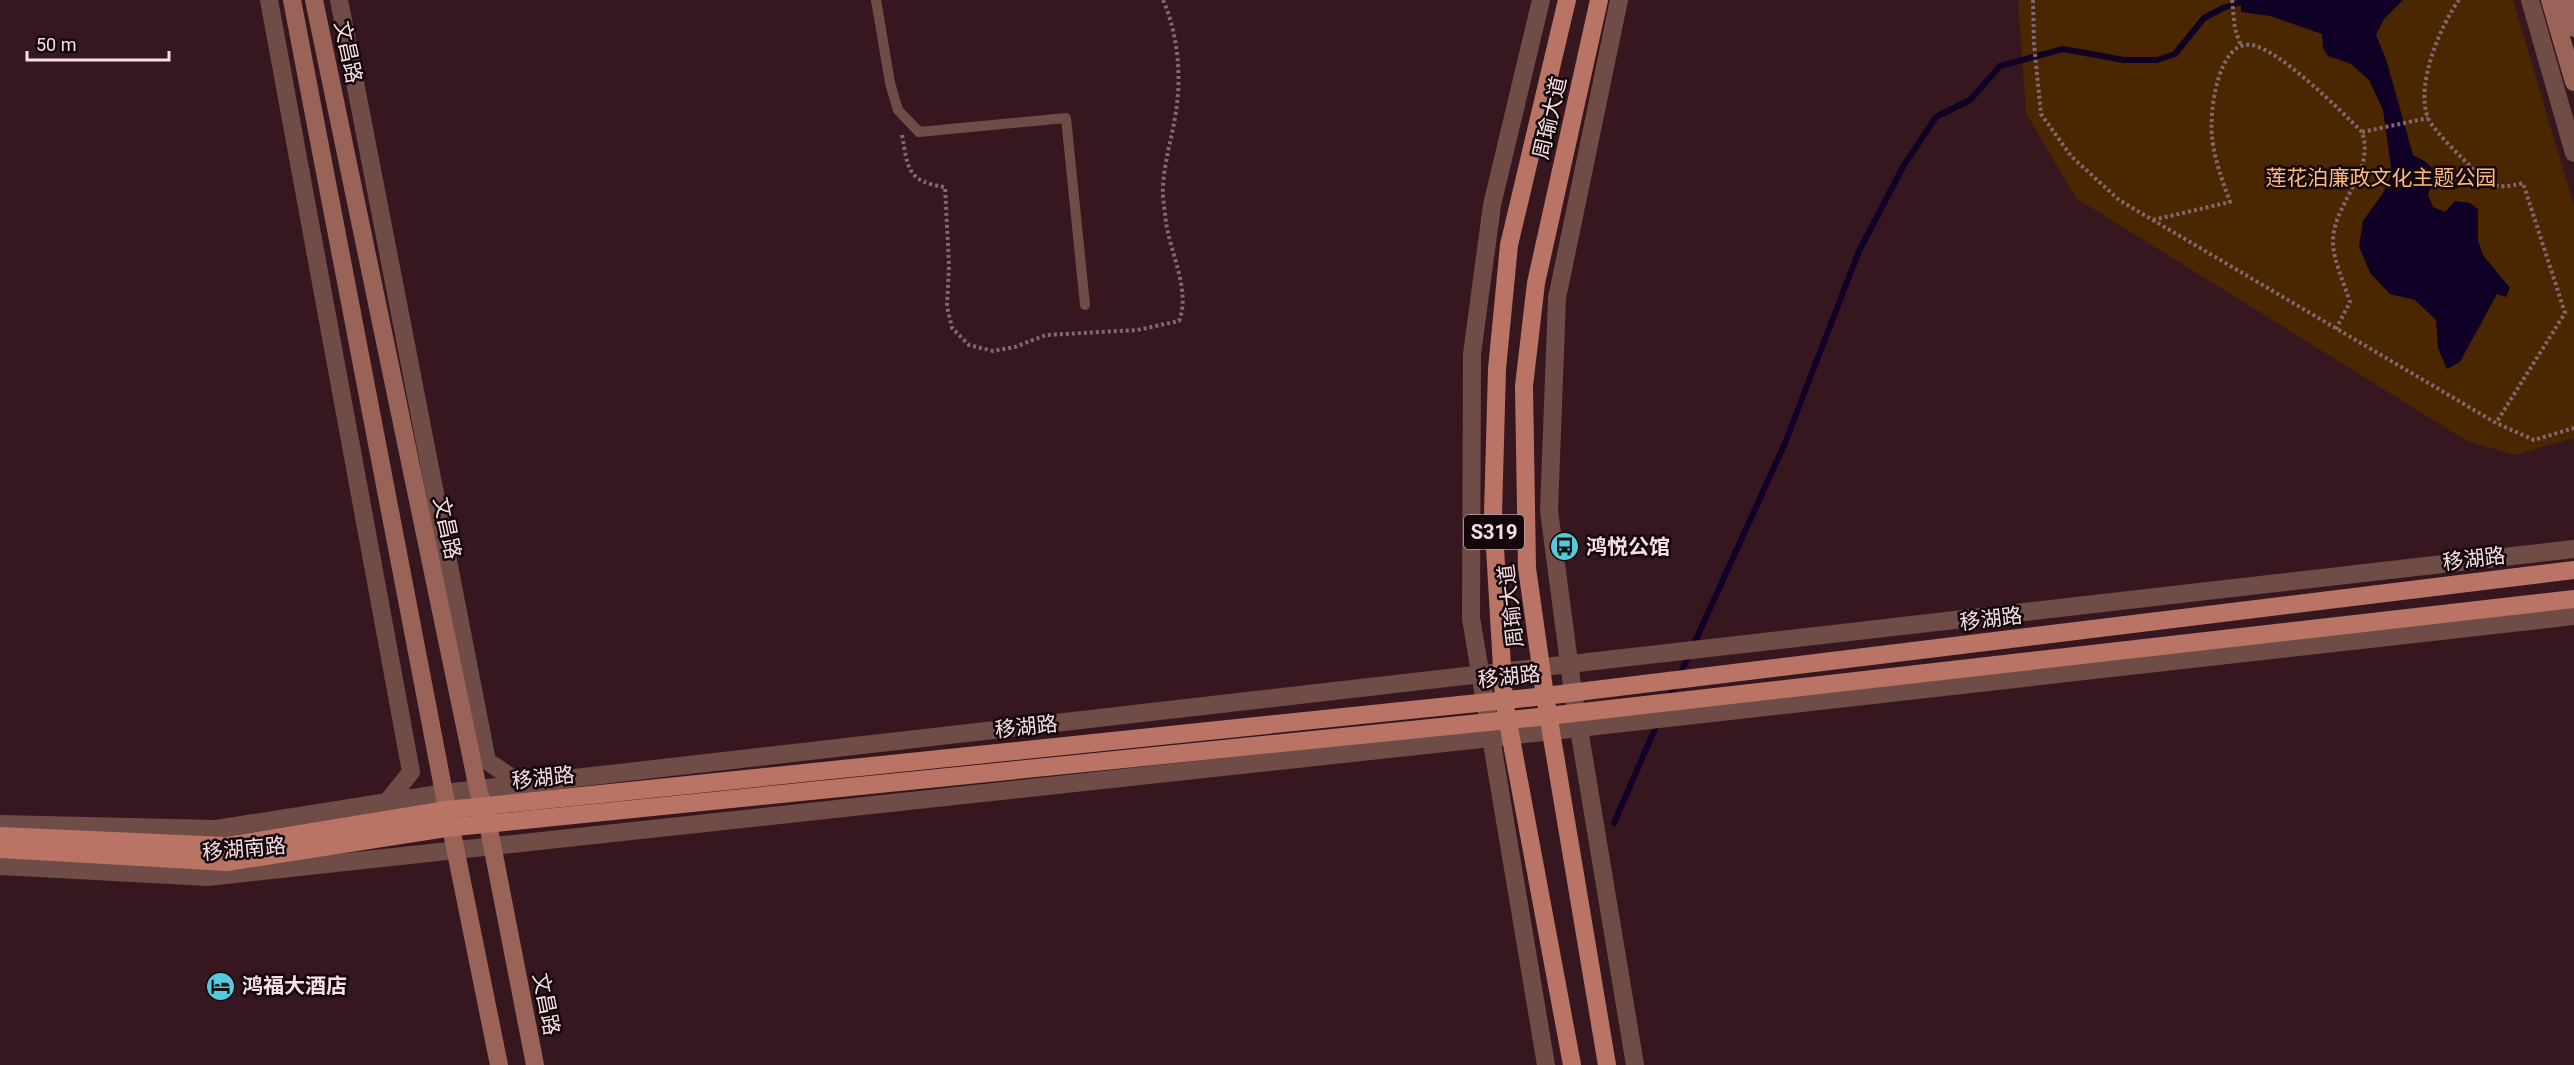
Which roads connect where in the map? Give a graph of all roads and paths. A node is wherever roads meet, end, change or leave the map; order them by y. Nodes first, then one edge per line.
1 (269, 0) edge
2 (292, 0) edge
3 (314, 0) edge
4 (339, 0) edge
5 (876, 0) edge
6 (1541, 0) edge
7 (1567, 0) edge
8 (1599, 0) edge
9 (1619, 0) edge
10 (2033, 0) edge
11 (2232, 0) edge
12 (2458, 0) edge
13 (2530, 0) edge
14 (2550, 0) edge
15 (2566, 0) edge
16 (2574, 28) edge
17 (2241, 46) junction
18 (2574, 81) edge
19 (2428, 118) junction
20 (2362, 132) junction
21 (2574, 153) edge
22 (2152, 220) junction
23 (1084, 305) dead end
24 (2336, 329) junction
25 (2496, 423) junction
26 (2574, 428) edge
27 (2574, 549) edge
28 (2574, 570) edge
29 (2574, 599) edge
30 (2574, 616) edge
31 (1569, 664) junction
32 (1541, 668) junction
33 (1502, 672) junction
34 (1481, 674) junction
35 (1573, 693) junction
36 (1545, 696) junction
37 (1495, 701) junction
38 (1664, 711) junction
39 (1579, 720) junction
40 (1550, 724) junction
41 (1509, 728) junction
42 (1490, 730) junction
43 (521, 784) junction
44 (387, 802) junction
45 (483, 806) junction
46 (447, 810) junction
47 (0, 824) edge
48 (0, 836) edge
49 (491, 846) junction
50 (0, 849) edge
51 (455, 849) junction
52 (0, 866) edge
53 (499, 1065) edge
54 (536, 1065) edge
55 (1546, 1065) edge
56 (1572, 1065) edge
57 (1607, 1065) edge
58 (1635, 1065) edge

1 - 44 street
2 - 46 main road
3 - 45 main road, 文昌路
4 - 43 street
5 - 23 lane
6 - 34 street
7 - 33 main road, 周瑜大道 / S319
8 - 32 main road, 周瑜大道 / S319
9 - 31 street
10 - 22 path
11 - 17 path
12 - 19 path
13 - 21 street
14 - 18 main road
15 - 16 main road
17 - 20 path
17 - 22 path
19 - 20 path
19 - 25 path
20 - 24 path
22 - 24 path
24 - 25 path
25 - 26 path
27 - 31 street, 移湖路
28 - 35 main road, 移湖路
29 - 38 main road, 移湖路
30 - 38 street, 移湖路
31 - 32 street, 移湖路
31 - 35 street
32 - 33 street, 移湖路
32 - 36 main road, 周瑜大道 / S319
33 - 34 street, 移湖路
33 - 37 main road, 周瑜大道 / S319
34 - 37 street
34 - 43 street, 移湖路
35 - 36 main road, 移湖路
35 - 39 street
36 - 37 main road, 移湖路
36 - 40 main road, 周瑜大道 / S319
37 - 41 main road, 周瑜大道 / S319
37 - 42 street
37 - 45 main road, 移湖路
38 - 39 main road, 移湖路
39 - 40 street, 移湖路
39 - 58 street
40 - 41 main road, 移湖路
40 - 57 main road, 周瑜大道 / S319
41 - 42 main road, 移湖路
41 - 56 main road, 周瑜大道 / S319
42 - 45 main road, 移湖路
42 - 49 street, 移湖路
42 - 55 street
43 - 45 street, 移湖路
44 - 46 street, 移湖南路
44 - 47 street, 移湖南路
45 - 46 main road, 移湖路
45 - 49 main road, 文昌路
46 - 48 main road, 移湖南路
46 - 50 main road, 移湖南路
46 - 51 main road
49 - 51 street, 移湖南路
49 - 54 main road, 文昌路
51 - 52 street, 移湖南路
51 - 53 main road

